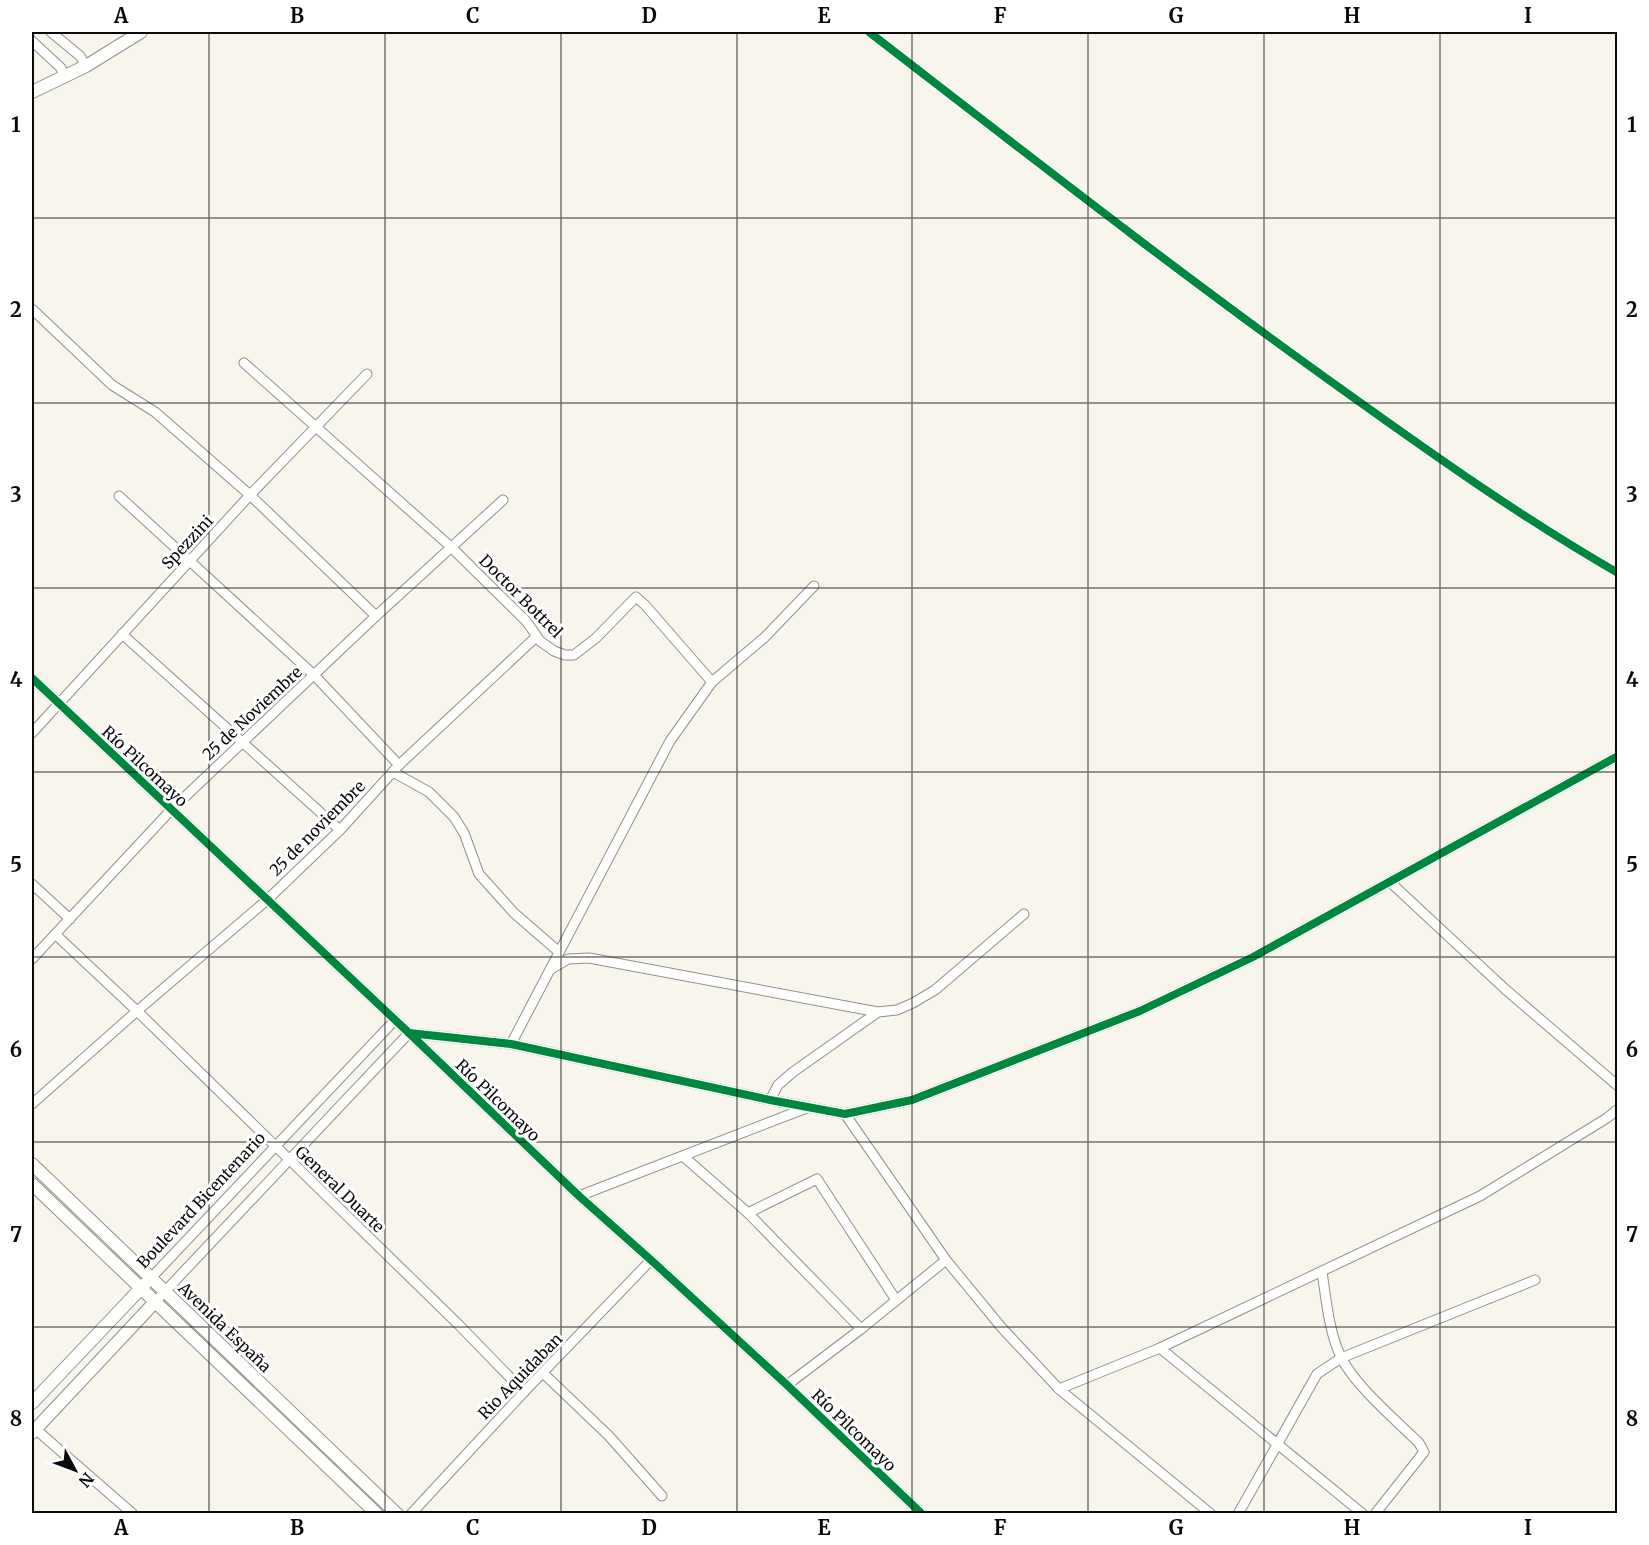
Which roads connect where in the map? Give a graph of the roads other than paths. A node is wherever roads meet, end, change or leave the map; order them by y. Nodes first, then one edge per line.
1 (51, 32) edge
2 (141, 32) edge
3 (32, 41) edge
4 (86, 66) junction
5 (64, 77) junction
6 (32, 92) edge
7 (32, 309) edge
8 (244, 363) dead end
9 (367, 374) dead end
10 (316, 428) junction
11 (250, 495) junction
12 (119, 496) dead end
13 (503, 500) dead end
14 (451, 548) junction
15 (189, 562) junction
16 (813, 586) dead end
17 (376, 616) junction
18 (122, 634) junction
19 (536, 637) junction
20 (314, 675) junction
21 (32, 678) edge
22 (712, 682) junction
23 (58, 703) junction
24 (32, 733) edge
25 (242, 743) junction
26 (1617, 756) edge
27 (396, 768) junction
28 (172, 809) junction
29 (340, 830) junction
30 (1389, 882) junction
31 (32, 884) edge
32 (267, 900) junction
33 (1024, 914) dead end
34 (70, 919) junction
35 (55, 934) junction
36 (559, 952) junction
37 (32, 958) edge
38 (551, 969) junction
39 (137, 1011) junction
40 (878, 1012) junction
41 (395, 1020) junction
42 (409, 1033) junction
43 (511, 1044) junction
44 (1617, 1086) edge
45 (770, 1100) junction
46 (32, 1104) edge
47 (808, 1107) junction
48 (1617, 1109) edge
49 (845, 1114) junction
50 (275, 1147) junction
51 (683, 1156) junction
52 (289, 1161) junction
53 (32, 1164) edge
54 (32, 1184) edge
55 (579, 1196) junction
56 (748, 1213) junction
57 (651, 1260) junction
58 (946, 1260) junction
59 (1322, 1272) junction
60 (150, 1279) junction
61 (1535, 1280) dead end
62 (141, 1288) junction
63 (164, 1292) junction
64 (896, 1300) junction
65 (155, 1302) junction
66 (861, 1329) junction
67 (1160, 1348) junction
68 (1341, 1358) junction
69 (543, 1373) junction
70 (787, 1385) junction
71 (1059, 1389) junction
72 (524, 1392) junction
73 (32, 1403) edge
74 (33, 1430) edge
75 (1277, 1444) junction
76 (662, 1496) dead end
77 (910, 1510) edge
78 (133, 1514) edge
79 (378, 1514) edge
80 (397, 1514) edge
81 (411, 1514) edge
82 (922, 1514) edge
83 (1211, 1514) edge
84 (1238, 1514) edge
85 (1363, 1514) edge
86 (1375, 1514) edge

1 - 4 street
2 - 4 street
3 - 5 street
4 - 5 street
5 - 6 street
7 - 11 street
8 - 10 street, Doctor Bottrel
9 - 10 street, Spezzini
10 - 11 street, Spezzini
10 - 14 street, Doctor Bottrel
11 - 15 street, Spezzini
11 - 17 street
12 - 15 street
13 - 14 street, 25 de Noviembre
14 - 17 street, 25 de Noviembre
14 - 19 street, Doctor Bottrel
15 - 18 street, Spezzini
15 - 20 street
16 - 22 street
17 - 20 street, 25 de Noviembre
18 - 23 street, Spezzini
18 - 25 street
19 - 22 street, Doctor Bottrel
19 - 27 street, 25 de noviembre
20 - 25 street, 25 de Noviembre
20 - 27 street
21 - 23 street, Río Pilcomayo
22 - 36 street
23 - 24 street, Spezzini
23 - 28 street, Río Pilcomayo
25 - 28 street, 25 de Noviembre
25 - 29 street
26 - 30 street
27 - 29 street, 25 de noviembre
27 - 36 street
28 - 32 street, Río Pilcomayo
28 - 34 street, 25 de Noviembre
29 - 32 street, 25 de noviembre
30 - 44 street
30 - 49 street
31 - 34 street
32 - 39 street, 25 de noviembre
32 - 41 street, Río Pilcomayo
33 - 40 street
34 - 35 street, 25 de Noviembre
35 - 37 street, 25 de Noviembre
35 - 39 street, General Duarte
36 - 38 street
38 - 40 street
38 - 43 street
39 - 46 street, 25 de noviembre
39 - 50 street, General Duarte
40 - 45 street
41 - 42 street, Río Pilcomayo
41 - 50 street, Boulevard Bicentenario
42 - 43 street
42 - 52 street
42 - 55 street, Río Pilcomayo
43 - 45 street
45 - 47 street
47 - 49 street
47 - 51 street
48 - 59 street
49 - 58 street
50 - 52 street, General Duarte
50 - 60 street, Boulevard Bicentenario
51 - 55 street
51 - 56 street
52 - 63 street
52 - 72 street, General Duarte
53 - 60 street, Avenida España
54 - 62 street, Avenida España
55 - 57 street, Río Pilcomayo
56 - 64 street
56 - 66 street
57 - 69 street, Rio Aquidaban
57 - 70 street, Río Pilcomayo
58 - 64 street
58 - 71 street
59 - 67 street
59 - 68 street
60 - 62 street, Boulevard Bicentenario
60 - 63 street, Avenida España
61 - 68 street
62 - 65 street, Avenida España
62 - 73 street, Boulevard Bicentenario
63 - 65 street
63 - 80 street, Avenida España
64 - 66 street
65 - 74 street
65 - 79 street, Avenida España
66 - 70 street
67 - 71 street
67 - 75 street
68 - 75 street
68 - 86 street
69 - 72 street, Rio Aquidaban
69 - 76 street
70 - 77 street, Río Pilcomayo
71 - 83 street
72 - 81 street, Rio Aquidaban
74 - 78 street
75 - 84 street
75 - 85 street
77 - 82 street, Río Pilcomayo

